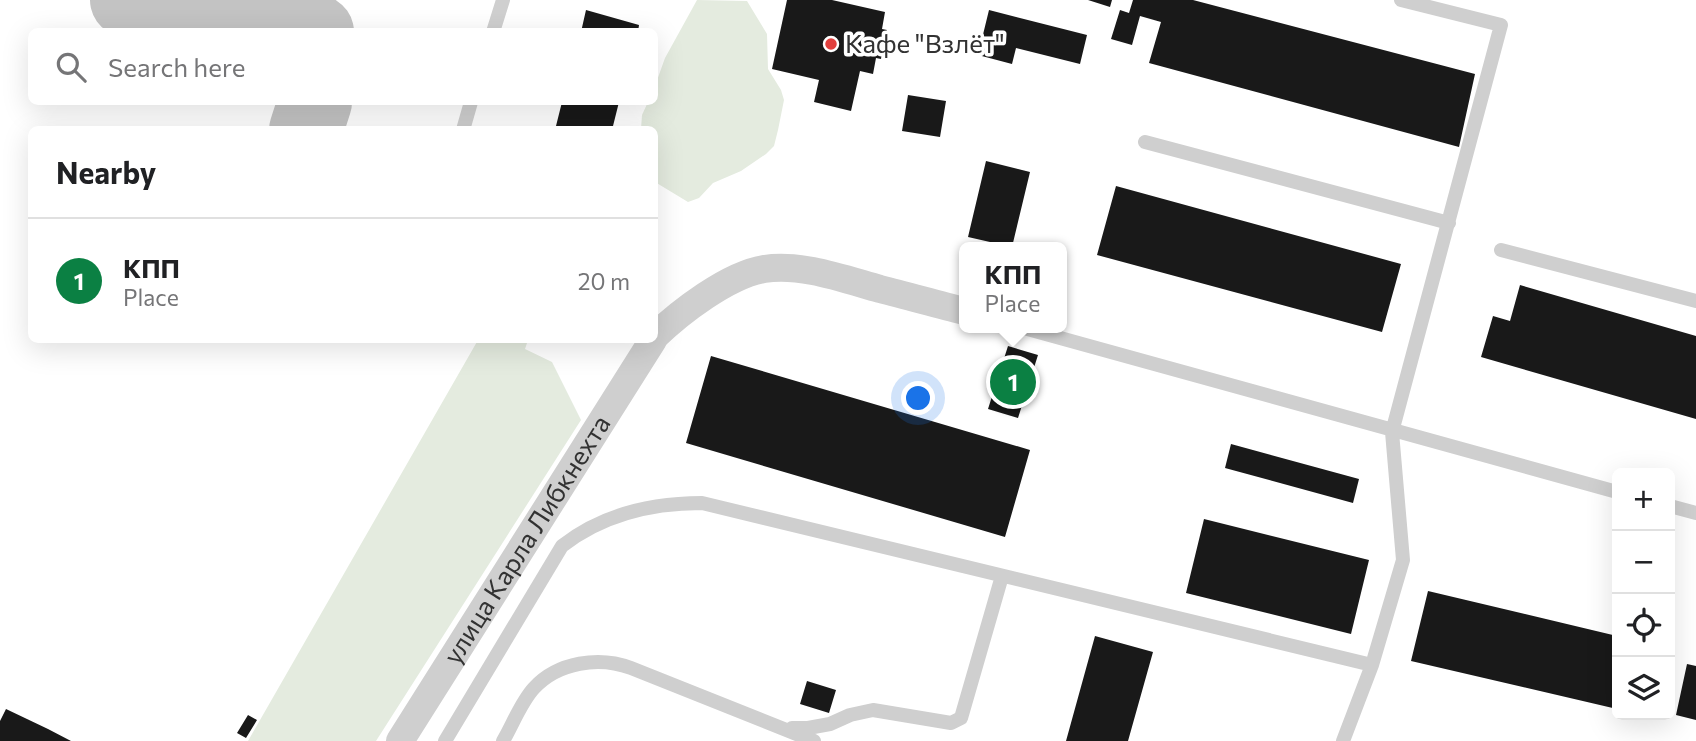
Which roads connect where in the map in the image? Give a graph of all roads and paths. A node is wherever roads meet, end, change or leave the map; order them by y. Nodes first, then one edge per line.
1 (503, 0) edge
2 (1401, 0) edge
3 (494, 28) edge
4 (470, 105) edge
5 (464, 126) edge
6 (1145, 142) dead end
7 (1449, 223) junction
8 (1501, 250) dead end
9 (1696, 301) edge
10 (959, 310) edge
11 (1042, 333) edge
12 (658, 334) edge
13 (650, 343) edge
14 (1392, 432) junction
15 (1612, 491) edge
16 (1675, 507) edge
17 (1696, 513) edge
18 (1002, 576) junction
19 (1372, 665) junction
20 (780, 728) junction
21 (400, 741) edge
22 (445, 741) edge
23 (503, 741) edge
24 (814, 741) edge
25 (1343, 741) edge

1 - 3 lane
2 - 7 lane
4 - 5 lane
6 - 7 lane
7 - 14 lane
8 - 9 lane
10 - 12 street, улица Карла Либкнехта
11 - 14 lane
13 - 21 street, улица Карла Либкнехта
14 - 15 lane
14 - 19 lane
16 - 17 lane
18 - 19 lane
18 - 20 lane
18 - 22 lane
19 - 25 lane
20 - 23 lane
20 - 24 lane

